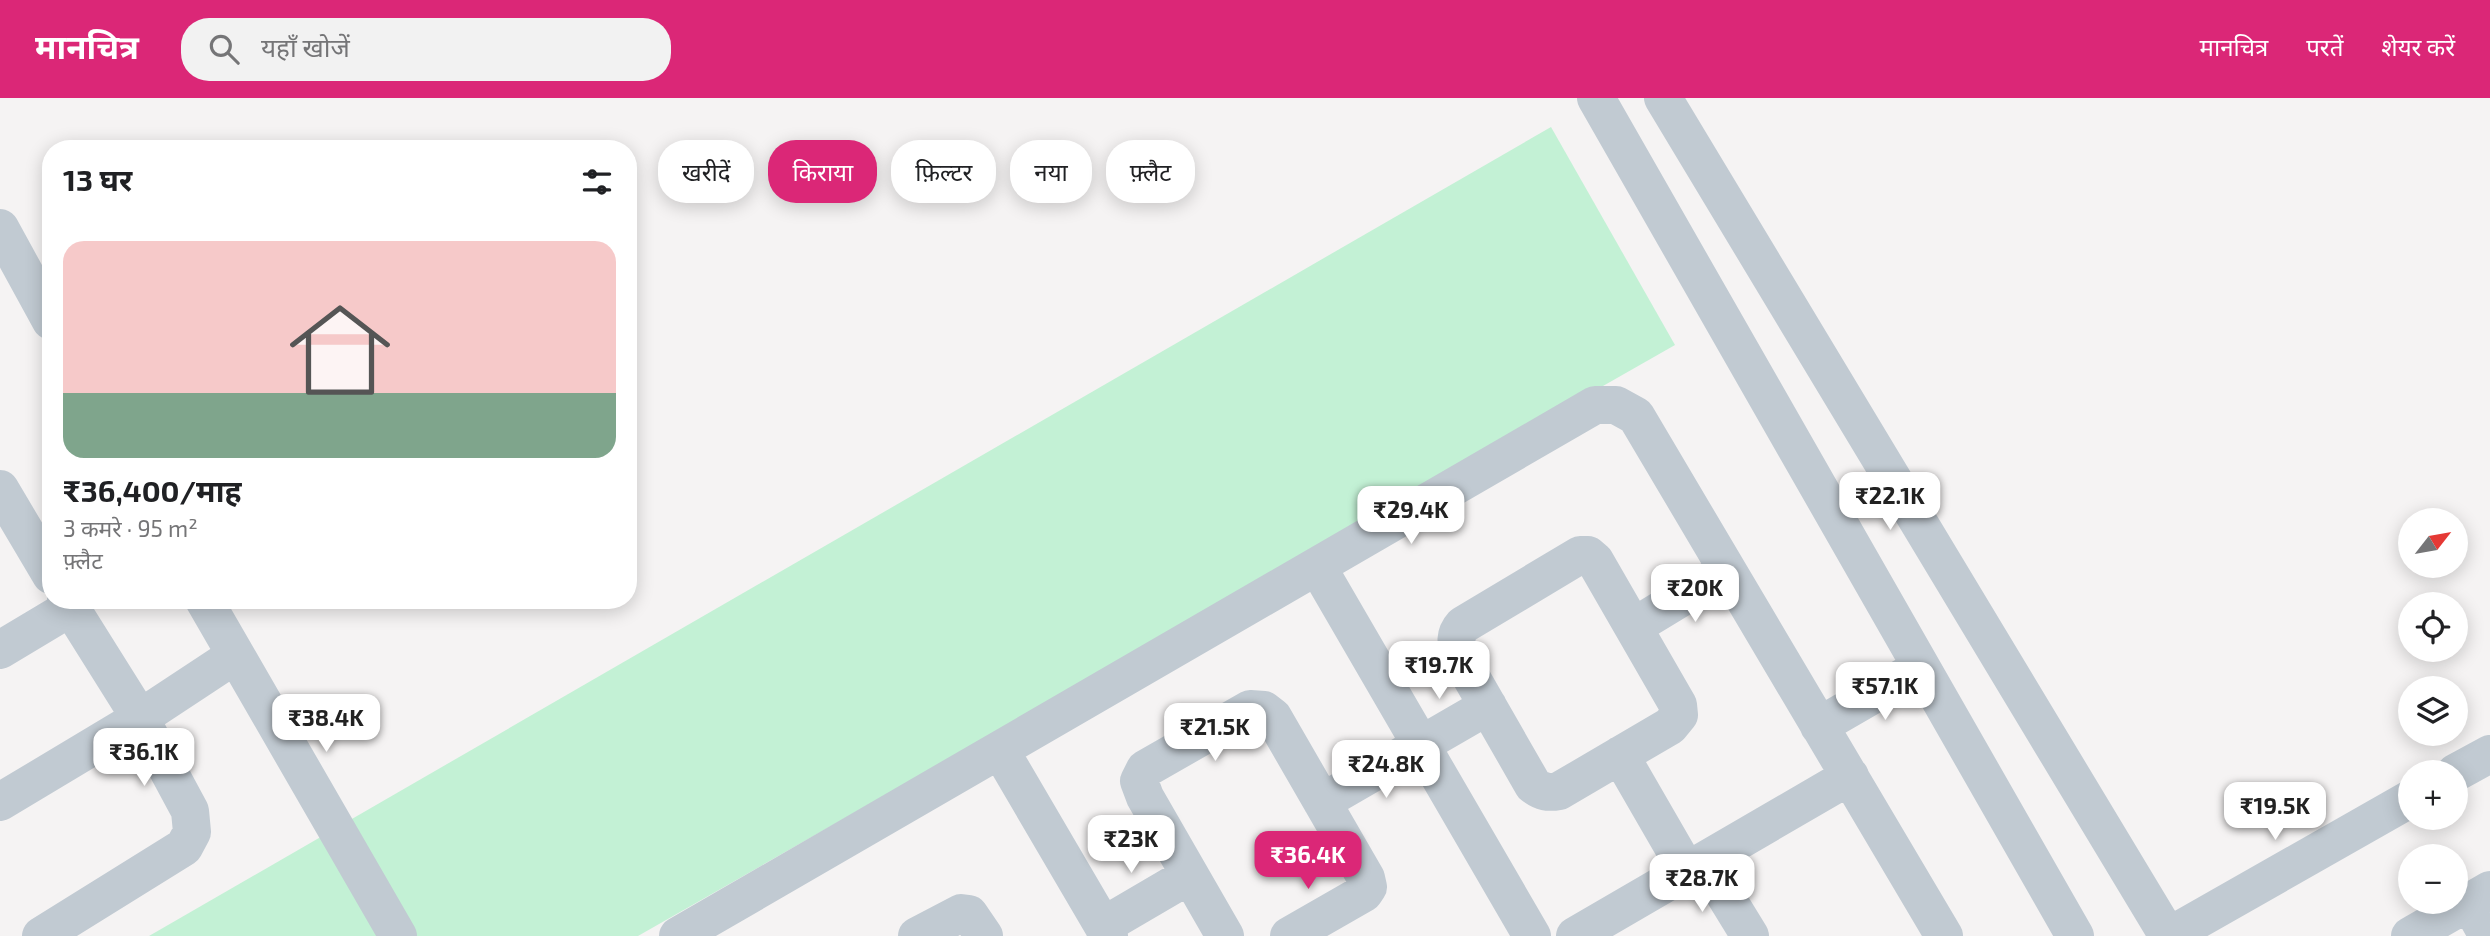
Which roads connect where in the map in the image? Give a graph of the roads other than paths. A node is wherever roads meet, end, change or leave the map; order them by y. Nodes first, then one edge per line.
1 (1596, 98) edge
2 (1663, 98) edge
3 (0, 228) edge
4 (42, 305) edge
5 (0, 489) edge
6 (42, 560) edge
7 (1317, 566) junction
8 (1727, 570) junction
9 (61, 609) edge
10 (71, 609) edge
11 (209, 609) edge
12 (1633, 627) junction
13 (0, 650) edge
14 (234, 656) junction
15 (1921, 667) junction
16 (1488, 706) junction
17 (140, 718) junction
18 (1819, 726) junction
19 (1421, 746) junction
20 (1000, 750) junction
21 (2490, 754) edge
22 (1620, 755) junction
23 (2468, 766) edge
24 (1850, 776) junction
25 (0, 802) edge
26 (1322, 802) junction
27 (2398, 806) edge
28 (1696, 866) junction
29 (1190, 874) junction
30 (2479, 897) edge
31 (698, 931) edge
32 (1106, 933) edge
33 (1302, 933) edge
34 (41, 936) edge
35 (398, 936) edge
36 (917, 936) edge
37 (984, 936) edge
38 (1225, 936) edge
39 (1532, 936) edge
40 (1575, 936) edge
41 (1750, 936) edge
42 (1944, 936) edge
43 (2075, 936) edge
44 (2168, 936) edge
45 (2410, 936) edge
46 (2488, 936) edge

1 - 15 street
2 - 44 street
3 - 4 street
5 - 6 street
7 - 8 street
7 - 19 street
7 - 20 street
8 - 12 street
8 - 18 street
9 - 13 street
10 - 17 street
11 - 14 street
12 - 16 street
12 - 22 street
14 - 17 street
14 - 35 street
15 - 18 street
15 - 43 street
16 - 19 street
16 - 22 street
17 - 25 street
17 - 34 street
18 - 24 street
19 - 26 street
19 - 39 street
20 - 31 street
20 - 32 street
21 - 23 street
22 - 28 street
24 - 28 street
24 - 42 street
26 - 29 street
26 - 33 street
27 - 44 street
28 - 40 street
28 - 41 street
29 - 32 street
29 - 38 street
30 - 45 street
30 - 46 street
36 - 37 street

